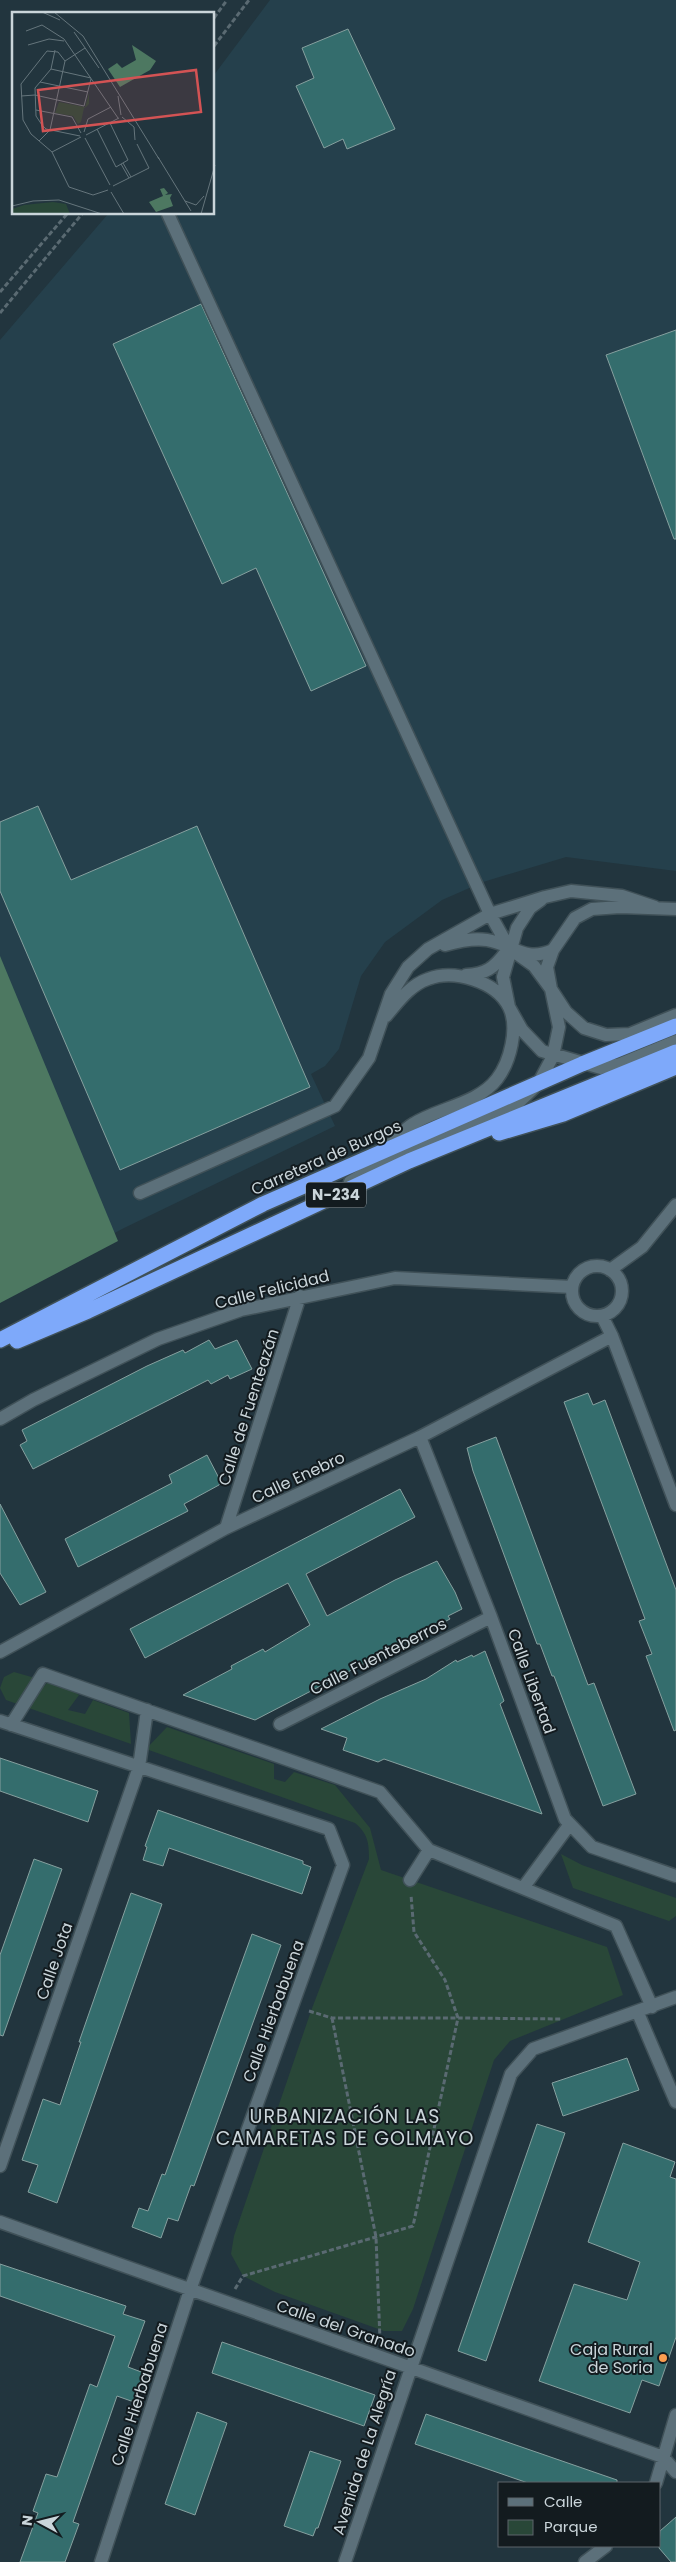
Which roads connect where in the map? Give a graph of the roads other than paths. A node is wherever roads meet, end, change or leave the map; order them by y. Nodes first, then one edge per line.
1 (168, 215) edge
2 (545, 897) junction
3 (655, 907) junction
4 (676, 909) edge
5 (490, 914) junction
6 (510, 948) junction
7 (428, 949) junction
8 (553, 950) junction
9 (452, 976) junction
10 (551, 989) junction
11 (509, 1007) junction
12 (676, 1015) edge
13 (380, 1022) junction
14 (676, 1026) edge
15 (676, 1041) edge
16 (676, 1052) edge
17 (553, 1056) junction
18 (582, 1064) junction
19 (676, 1067) edge
20 (538, 1084) junction
21 (386, 1150) junction
22 (409, 1161) junction
23 (140, 1193) dead end
24 (676, 1205) edge
25 (287, 1218) junction
26 (610, 1270) junction
27 (572, 1287) junction
28 (300, 1296) junction
29 (602, 1316) junction
30 (612, 1336) junction
31 (0, 1340) edge
32 (0, 1348) edge
33 (0, 1419) edge
34 (420, 1437) junction
35 (672, 1481) edge
36 (676, 1505) edge
37 (226, 1528) junction
38 (491, 1617) junction
39 (0, 1652) edge
40 (148, 1710) junction
41 (6, 1723) edge
42 (280, 1724) dead end
43 (140, 1767) junction
44 (570, 1824) junction
45 (429, 1850) junction
46 (676, 1876) edge
47 (410, 1880) road end
48 (523, 1888) junction
49 (676, 1998) edge
50 (652, 2007) junction
51 (638, 2013) junction
52 (676, 2102) edge
53 (0, 2166) edge
54 (0, 2222) edge
55 (190, 2290) junction
56 (410, 2367) junction
57 (676, 2415) edge
58 (663, 2457) junction
59 (676, 2472) edge
60 (656, 2482) edge
61 (605, 2547) edge
62 (101, 2562) edge
63 (345, 2562) edge
64 (585, 2562) edge

1 - 5 street
2 - 3 street
2 - 5 street
2 - 6 street
3 - 4 street
3 - 8 street
5 - 6 street
5 - 7 street
6 - 7 street
6 - 8 street
6 - 9 street
6 - 10 street
6 - 11 street
7 - 13 street
8 - 10 street
9 - 11 street
9 - 13 street
10 - 12 street
10 - 17 street
11 - 17 street
11 - 21 street
13 - 23 street
14 - 18 highway, Carretera de Burgos / N-234
15 - 18 street
16 - 22 highway, N-234
17 - 18 street
17 - 20 street
18 - 20 highway, Carretera de Burgos / N-234
19 - 22 highway
20 - 21 highway, Carretera de Burgos / N-234
20 - 25 street
21 - 31 highway, Carretera de Burgos / N-234
22 - 25 highway, N-234
24 - 26 street
25 - 32 highway, N-234
26 - 27 street
26 - 29 street
27 - 28 street, Calle Felicidad
27 - 29 street
28 - 33 street, Calle Felicidad
28 - 37 street, Calle de Fuenteazán
29 - 30 street
30 - 34 street, Calle Enebro
30 - 35 street
34 - 37 street, Calle Enebro
34 - 38 street, Calle Libertad
35 - 36 street
37 - 39 street, Calle Enebro
38 - 42 street, Calle Fuenteberros
38 - 44 street, Calle Libertad
40 - 41 street
40 - 43 street, Calle Jota
40 - 45 street
41 - 43 street, Calle Hierbabuena
43 - 53 street, Calle Jota
43 - 55 street, Calle Hierbabuena
44 - 46 street, Calle Libertad
44 - 48 street
45 - 47 street
45 - 48 street
48 - 50 street
49 - 50 street, Avenida de La Alegría
50 - 51 street, Avenida de La Alegría
51 - 52 street
51 - 56 street, Avenida de La Alegría
54 - 55 street, Calle del Granado
55 - 56 street, Calle del Granado
55 - 62 street, Calle Hierbabuena
56 - 58 street, Calle del Granado
56 - 63 street, Avenida de La Alegría
57 - 58 street
58 - 59 street, Calle del Granado
58 - 60 street
61 - 64 street

